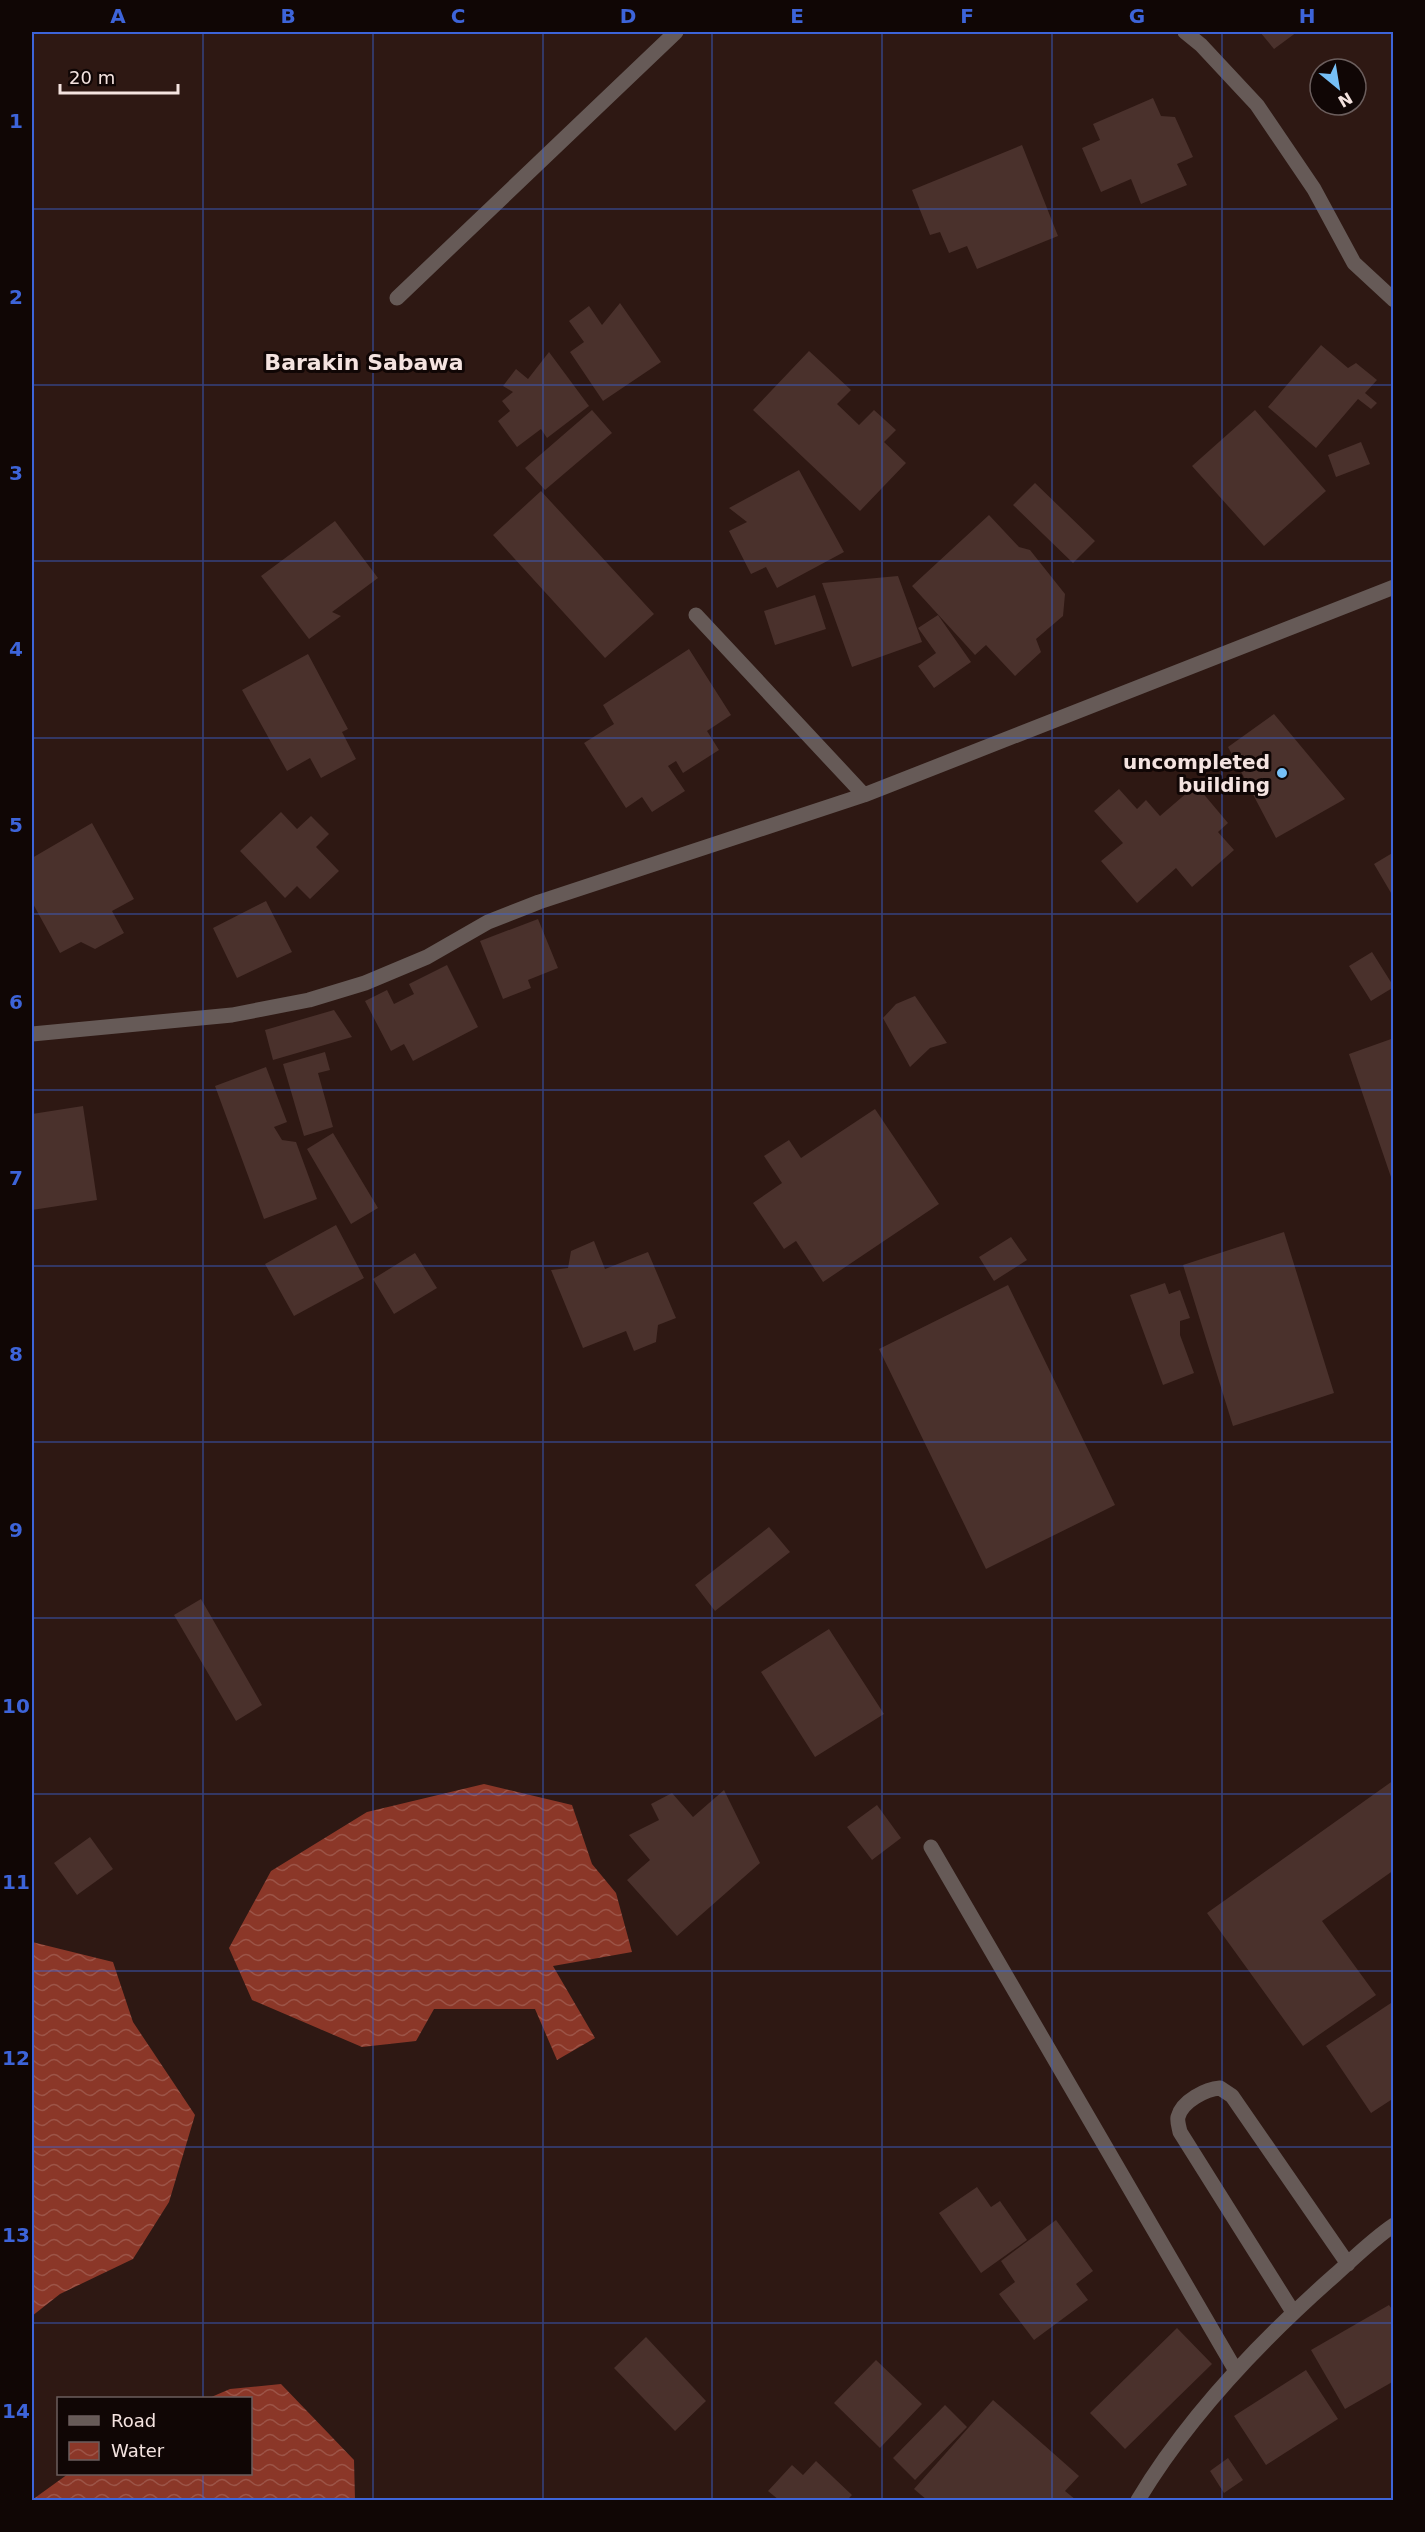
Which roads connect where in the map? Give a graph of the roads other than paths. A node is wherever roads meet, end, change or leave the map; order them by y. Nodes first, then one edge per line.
1 (676, 32) edge
2 (1185, 32) edge
3 (397, 298) dead end
4 (1394, 300) edge
5 (1394, 588) edge
6 (696, 615) dead end
7 (864, 795) junction
8 (32, 1034) edge
9 (931, 1847) dead end
10 (1394, 2225) edge
11 (1348, 2264) junction
12 (1293, 2312) junction
13 (1236, 2372) junction
14 (1138, 2500) edge

1 - 3 street
2 - 4 street
5 - 7 street
6 - 7 street
7 - 8 street
9 - 13 street
10 - 11 street
11 - 12 street
11 - 12 street
12 - 13 street
13 - 14 street

